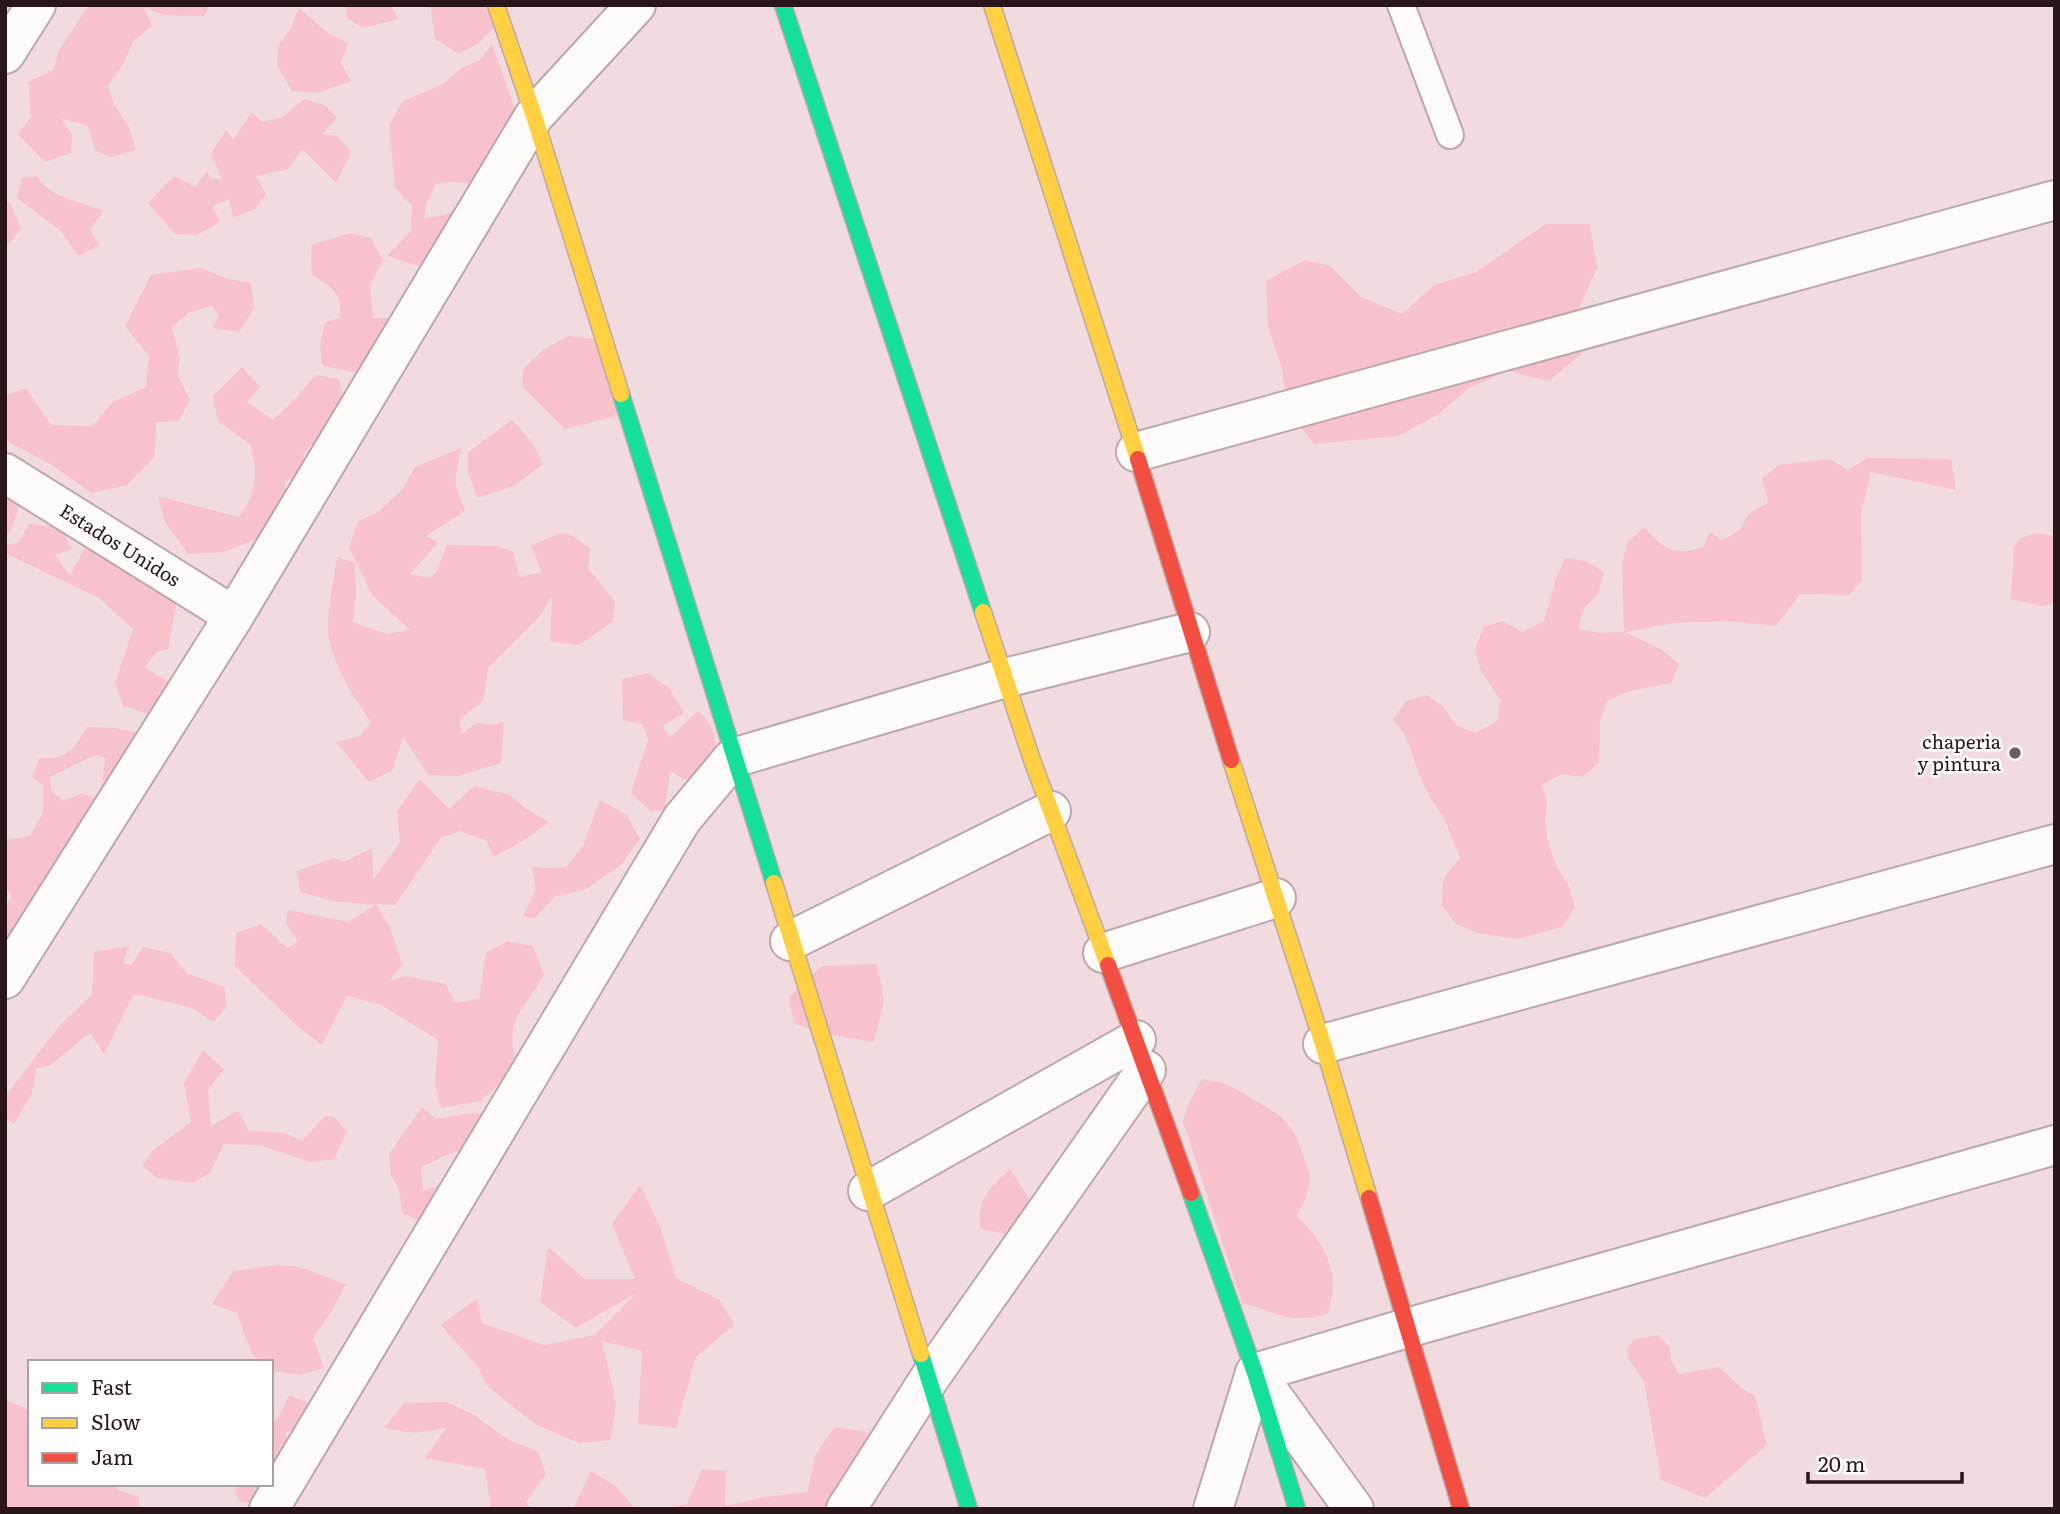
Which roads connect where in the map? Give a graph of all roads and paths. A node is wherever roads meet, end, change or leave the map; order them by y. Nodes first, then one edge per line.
1 (36, 5) edge
2 (496, 5) edge
3 (636, 5) edge
4 (783, 5) edge
5 (992, 5) edge
6 (1401, 5) edge
7 (5, 54) edge
8 (534, 116) junction
9 (1450, 135) dead end
10 (2055, 200) edge
11 (1136, 452) junction
12 (5, 473) edge
13 (234, 616) junction
14 (1190, 632) junction
15 (1005, 678) junction
16 (733, 758) junction
17 (1051, 811) junction
18 (2055, 844) edge
19 (1276, 898) junction
20 (790, 941) junction
21 (1103, 953) junction
22 (5, 979) edge
23 (1323, 1044) junction
24 (1141, 1055) junction
25 (2055, 1145) edge
26 (868, 1191) junction
27 (1406, 1328) junction
28 (1255, 1373) junction
29 (929, 1379) junction
30 (269, 1509) edge
31 (846, 1509) edge
32 (969, 1509) edge
33 (1213, 1509) edge
34 (1297, 1509) edge
35 (1354, 1509) edge
36 (1461, 1509) edge

1 - 7 street
2 - 8 main road
3 - 8 street
4 - 15 main road
5 - 11 main road
6 - 9 lane
8 - 13 street
8 - 16 main road
10 - 11 street
11 - 14 main road
12 - 13 street, Estados Unidos
13 - 22 street
14 - 15 street
14 - 19 main road
15 - 16 street
15 - 17 main road
16 - 20 main road
16 - 30 street
17 - 20 street
17 - 21 main road
18 - 23 street
19 - 21 street
19 - 23 main road
20 - 26 main road
21 - 24 main road
23 - 27 main road
24 - 26 street
24 - 28 main road
24 - 29 street
25 - 27 street
26 - 29 main road
27 - 28 street
27 - 36 main road
28 - 33 street
28 - 34 main road
28 - 35 street
29 - 31 street
29 - 32 main road

